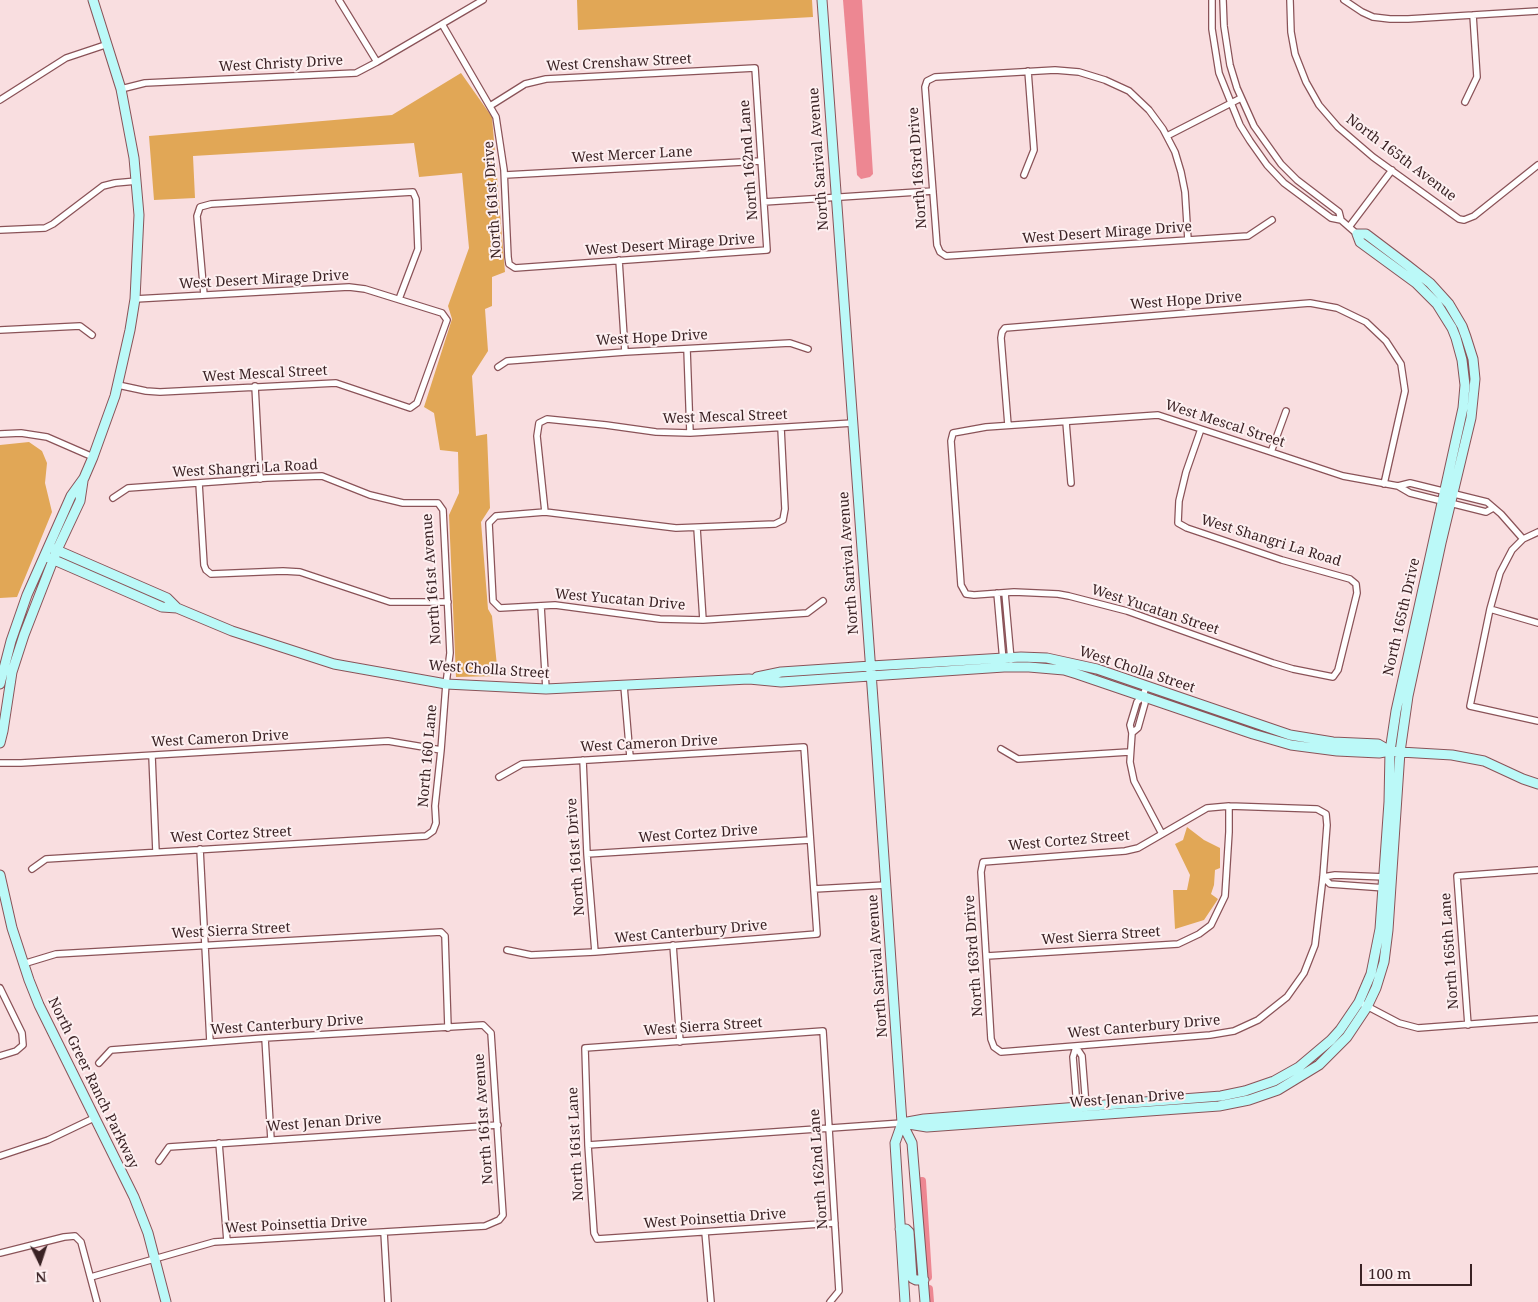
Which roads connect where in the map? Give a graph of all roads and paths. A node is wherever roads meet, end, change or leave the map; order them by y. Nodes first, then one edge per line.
1 (93, 0) edge
2 (339, 0) edge
3 (483, 0) edge
4 (822, 0) edge
5 (1212, 0) edge
6 (1223, 0) edge
7 (1290, 0) edge
8 (1344, 0) edge
9 (1538, 11) edge
10 (1473, 15) junction
11 (442, 24) junction
12 (108, 44) junction
13 (377, 62) junction
14 (755, 68) joint
15 (1028, 71) junction
16 (121, 88) junction
17 (1241, 98) junction
18 (0, 100) edge
19 (1466, 102) dead end
20 (1231, 103) junction
21 (490, 106) junction
22 (1167, 136) junction
23 (761, 161) junction
24 (1538, 165) edge
25 (1392, 170) junction
26 (505, 175) junction
27 (1024, 175) dead end
28 (137, 181) junction
29 (933, 191) junction
30 (835, 198) junction
31 (764, 202) junction
32 (1272, 220) dead end
33 (1341, 220) junction
34 (1349, 227) junction
35 (0, 230) edge
36 (1357, 234) joint
37 (1188, 240) junction
38 (767, 250) joint
39 (940, 252) joint
40 (619, 260) junction
41 (515, 268) joint
42 (204, 295) junction
43 (135, 299) junction
44 (399, 299) junction
45 (0, 330) edge
46 (92, 335) dead end
47 (687, 348) junction
48 (808, 349) dead end
49 (625, 352) junction
50 (498, 368) dead end
51 (118, 385) junction
52 (256, 386) junction
53 (410, 408) joint
54 (1286, 412) dead end
55 (1066, 422) junction
56 (853, 424) junction
57 (1008, 425) junction
58 (781, 428) junction
59 (1201, 429) junction
60 (690, 433) junction
61 (0, 434) edge
62 (1271, 452) junction
63 (93, 457) junction
64 (260, 478) junction
65 (199, 483) junction
66 (1071, 483) dead end
67 (1384, 484) junction
68 (1398, 486) junction
69 (1449, 492) junction
70 (113, 498) dead end
71 (1446, 501) junction
72 (438, 503) joint
73 (1494, 508) junction
74 (545, 512) junction
75 (697, 528) junction
76 (1538, 532) edge
77 (1523, 539) junction
78 (53, 548) junction
79 (49, 558) junction
80 (997, 593) junction
81 (1006, 593) junction
82 (966, 594) joint
83 (824, 600) dead end
84 (448, 602) junction
85 (541, 606) junction
86 (177, 608) junction
87 (1490, 609) junction
88 (703, 620) junction
89 (1538, 623) edge
90 (1007, 662) junction
91 (870, 666) junction
92 (871, 677) junction
93 (1333, 677) joint
94 (749, 679) junction
95 (0, 684) edge
96 (446, 684) junction
97 (624, 686) junction
98 (546, 689) junction
99 (1145, 691) junction
100 (1538, 721) edge
101 (0, 743) edge
102 (1001, 749) dead end
103 (442, 750) junction
104 (1390, 751) junction
105 (1129, 752) junction
106 (1400, 752) junction
107 (152, 756) junction
108 (630, 757) junction
109 (583, 760) junction
110 (0, 763) edge
111 (499, 777) dead end
112 (1538, 784) edge
113 (1229, 806) junction
114 (433, 831) joint
115 (1162, 834) junction
116 (810, 840) junction
117 (200, 849) junction
118 (156, 852) junction
119 (587, 854) junction
120 (984, 862) joint
121 (32, 869) dead end
122 (1538, 870) edge
123 (0, 876) edge
124 (1323, 877) junction
125 (1388, 878) junction
126 (886, 885) junction
127 (1387, 888) junction
128 (814, 889) junction
129 (205, 944) junction
130 (673, 945) junction
131 (508, 950) dead end
132 (595, 952) junction
133 (987, 956) junction
134 (23, 964) junction
135 (0, 988) edge
136 (1363, 1005) junction
137 (1538, 1019) edge
138 (1468, 1025) junction
139 (483, 1026) joint
140 (448, 1028) junction
141 (824, 1031) joint
142 (264, 1038) junction
143 (1331, 1040) joint
144 (210, 1042) junction
145 (680, 1042) junction
146 (994, 1047) joint
147 (1076, 1047) junction
148 (1338, 1047) joint
149 (585, 1048) joint
150 (0, 1056) edge
151 (99, 1063) dead end
152 (1082, 1106) junction
153 (1082, 1115) junction
154 (94, 1118) junction
155 (902, 1123) junction
156 (498, 1125) junction
157 (829, 1129) junction
158 (271, 1140) junction
159 (219, 1143) junction
160 (588, 1145) junction
161 (0, 1156) edge
162 (159, 1161) dead end
163 (503, 1215) joint
164 (835, 1223) junction
165 (900, 1229) junction
166 (384, 1232) junction
167 (705, 1232) junction
168 (597, 1239) joint
169 (227, 1241) junction
170 (0, 1253) edge
171 (155, 1258) junction
172 (91, 1277) junction
173 (924, 1280) junction
174 (97, 1302) edge
175 (166, 1302) edge
176 (388, 1302) edge
177 (711, 1302) edge
178 (830, 1302) edge
179 (905, 1302) edge
180 (925, 1302) edge

1 - 12 street
2 - 13 street
3 - 11 street, West Christy Drive
4 - 30 street, North Sarival Avenue
5 - 20 street
6 - 17 street
7 - 25 street, North 165th Avenue
8 - 10 street
9 - 10 street
10 - 19 street
11 - 13 street, West Christy Drive
11 - 21 street, North 161st Drive
12 - 16 street
12 - 18 street
13 - 16 street, West Christy Drive
14 - 21 street, West Crenshaw Street
14 - 23 street, North 162nd Lane
15 - 22 street
15 - 27 street
15 - 29 street, North 163rd Drive
16 - 28 street
17 - 20 street
17 - 33 street
20 - 22 street
20 - 33 street
21 - 26 street, North 161st Drive
22 - 37 street
23 - 26 street, West Mercer Lane
23 - 31 street, North 162nd Lane
24 - 25 street, North 165th Avenue
25 - 34 street
26 - 41 street, North 161st Drive
28 - 35 street
28 - 43 street
29 - 30 street
29 - 39 street, North 163rd Drive
30 - 31 street
30 - 56 street, North Sarival Avenue
31 - 38 street, North 162nd Lane
32 - 37 street, West Desert Mirage Drive
33 - 34 street, North 165th Drive
34 - 36 street, North 165th Drive
36 - 69 street, North 165th Drive
37 - 39 street, West Desert Mirage Drive
38 - 40 street, West Desert Mirage Drive
40 - 41 street, West Desert Mirage Drive
40 - 49 street
42 - 43 street, West Desert Mirage Drive
42 - 44 street, West Desert Mirage Drive
42 - 44 street
43 - 51 street
44 - 53 street, West Desert Mirage Drive
45 - 46 street
47 - 48 street, West Hope Drive
47 - 49 street, West Hope Drive
47 - 60 street
49 - 50 street, West Hope Drive
51 - 52 street, West Mescal Street
51 - 63 street
52 - 53 street, West Mescal Street
52 - 64 street
54 - 62 street
55 - 57 street, West Mescal Street
55 - 59 street, West Mescal Street
55 - 66 street
56 - 58 street, West Mescal Street
56 - 91 street, North Sarival Avenue
57 - 67 street, West Hope Drive
57 - 82 street, West Mescal Street
58 - 60 street, West Mescal Street
58 - 75 street
59 - 62 street, West Mescal Street
59 - 93 street, West Shangri La Road
60 - 74 street, West Mescal Street
61 - 63 street
62 - 67 street, West Mescal Street
63 - 78 street
64 - 65 street, West Shangri La Road
64 - 72 street, West Shangri La Road
65 - 70 street, West Shangri La Road
65 - 84 street
67 - 68 street, West Mescal Street
68 - 69 street, West Mescal Street
68 - 71 street, West Mescal Street
69 - 71 street, North 165th Drive
69 - 73 street, West Mescal Street
71 - 73 street, West Mescal Street
71 - 104 street, North 165th Drive
71 - 106 street, North 165th Drive
72 - 84 street, North 161st Avenue
73 - 77 street, West Mescal Street
74 - 75 street
74 - 85 street, West Yucatan Drive
75 - 88 street
76 - 77 street
77 - 87 street
78 - 79 street
78 - 86 street, West Cholla Street
79 - 86 street, West Cholla Street
79 - 95 street
79 - 101 street
80 - 81 street, West Yucatan Street
80 - 82 street, West Yucatan Street
80 - 90 street
81 - 90 street
81 - 93 street, West Yucatan Street
83 - 88 street, West Yucatan Drive
84 - 96 street, North 161st Avenue
85 - 88 street, West Yucatan Drive
85 - 98 street
86 - 96 street, West Cholla Street
87 - 89 street
87 - 100 street
90 - 91 street, West Cholla Street
90 - 92 street, West Cholla Street
90 - 99 street, West Cholla Street
91 - 92 street, North Sarival Avenue
91 - 94 street, West Cholla Street
92 - 94 street, West Cholla Street
92 - 126 street, North Sarival Avenue
94 - 97 street, West Cholla Street
96 - 98 street, West Cholla Street
96 - 103 street, North 160 Lane
97 - 98 street, West Cholla Street
97 - 108 street
99 - 104 street, West Cholla Street
99 - 105 street
102 - 105 street
103 - 107 street, West Cameron Drive
103 - 114 street, North 160 Lane
104 - 106 street, West Cholla Street
104 - 125 street, North 165th Drive
105 - 115 street
106 - 112 street, West Cholla Street
106 - 125 street, North 165th Drive
107 - 110 street, West Cameron Drive
107 - 118 street
108 - 109 street, West Cameron Drive
108 - 116 street, West Cameron Drive
109 - 111 street, West Cameron Drive
109 - 119 street, North 161st Drive
113 - 115 street, West Cortez Street
113 - 124 street, West Cortez Street
113 - 133 street, West Sierra Street
114 - 117 street, West Cortez Street
115 - 120 street, West Cortez Street
116 - 119 street, West Cortez Drive
116 - 128 street
117 - 118 street, West Cortez Street
117 - 129 street
118 - 121 street, West Cortez Street
119 - 132 street, North 161st Drive
120 - 133 street, North 163rd Drive
122 - 138 street, North 165th Lane
123 - 134 street, North Greer Ranch Parkway
124 - 125 street
124 - 127 street
124 - 147 street, West Canterbury Drive
125 - 127 street, North 165th Drive
126 - 128 street
126 - 155 street, North Sarival Avenue
127 - 136 street, North 165th Drive
127 - 136 street, North 165th Drive
128 - 130 street, West Canterbury Drive
129 - 134 street, West Sierra Street
129 - 140 street, West Sierra Street
129 - 144 street
130 - 132 street, West Canterbury Drive
130 - 145 street
131 - 132 street, West Canterbury Drive
133 - 146 street, North 163rd Drive
134 - 154 street, North Greer Ranch Parkway
135 - 150 street
136 - 138 street
136 - 143 street, North 165th Drive
136 - 148 street, North 165th Drive
137 - 138 street
139 - 140 street, West Canterbury Drive
139 - 156 street, North 161st Avenue
140 - 142 street, West Canterbury Drive
141 - 145 street, West Sierra Street
141 - 157 street, North 162nd Lane
142 - 144 street, West Canterbury Drive
142 - 158 street
143 - 152 street, West Jenan Drive
144 - 151 street, West Canterbury Drive
145 - 149 street, West Sierra Street
146 - 147 street, West Canterbury Drive
147 - 152 street
147 - 152 street
148 - 153 street, West Jenan Drive
149 - 160 street, North 161st Lane
152 - 153 street
152 - 155 street, West Jenan Drive
153 - 155 street, West Jenan Drive
154 - 161 street
154 - 171 street, North Greer Ranch Parkway
155 - 157 street, West Jenan Drive
155 - 165 street, North Sarival Avenue
155 - 173 street, North Sarival Avenue
156 - 158 street, West Jenan Drive
156 - 163 street, North 161st Avenue
157 - 160 street, West Jenan Drive
157 - 164 street, North 162nd Lane
158 - 159 street, West Jenan Drive
159 - 162 street, West Jenan Drive
159 - 169 street
160 - 168 street, North 161st Lane
163 - 166 street, West Poinsettia Drive
164 - 167 street, West Poinsettia Drive
164 - 178 street, North 162nd Lane
165 - 173 street
165 - 179 street, North Sarival Avenue
166 - 169 street, West Poinsettia Drive
166 - 176 street
167 - 168 street, West Poinsettia Drive
167 - 177 street
169 - 171 street, West Poinsettia Drive
170 - 172 street
171 - 172 street, West Poinsettia Drive
171 - 175 street, North Greer Ranch Parkway
172 - 174 street
173 - 180 street, North Sarival Avenue

